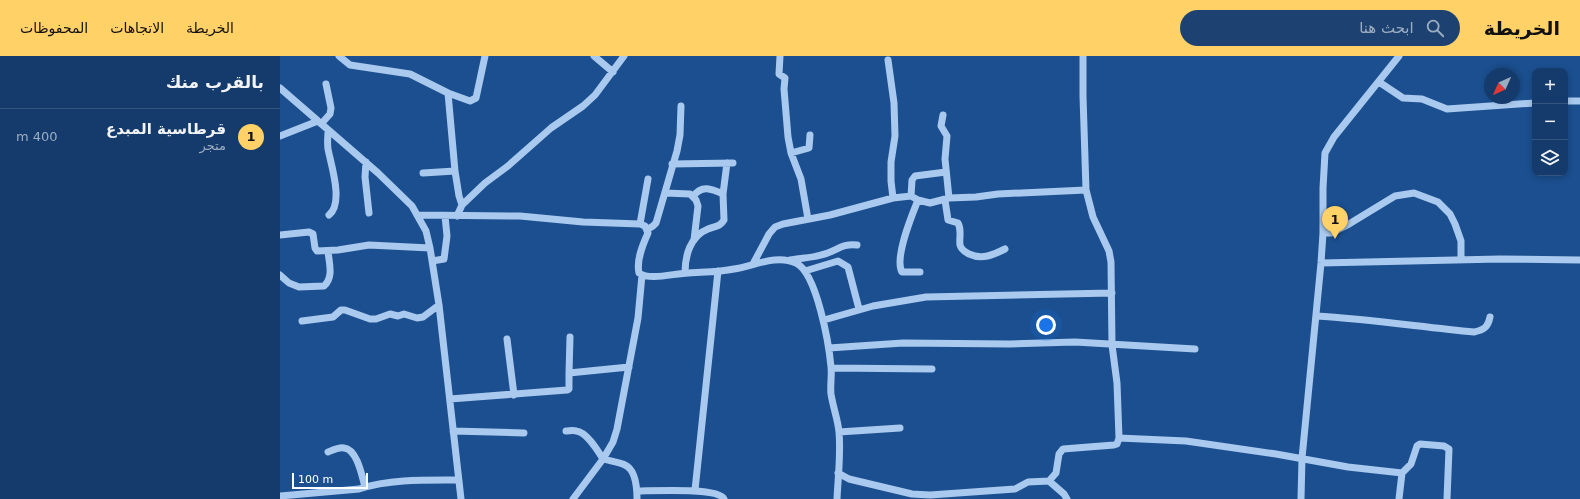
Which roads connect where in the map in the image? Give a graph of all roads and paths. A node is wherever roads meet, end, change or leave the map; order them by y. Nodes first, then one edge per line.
1 (339, 56) edge
2 (485, 56) edge
3 (594, 56) edge
4 (624, 56) edge
5 (780, 56) edge
6 (1083, 56) edge
7 (1399, 56) edge
8 (888, 60) dead end
9 (612, 72) junction
10 (1379, 82) junction
11 (326, 84) dead end
12 (280, 88) edge
13 (448, 93) junction
14 (1568, 101) edge
15 (1580, 101) edge
16 (1532, 103) edge
17 (681, 106) dead end
18 (943, 115) dead end
19 (320, 123) junction
20 (328, 130) junction
21 (810, 135) dead end
22 (280, 136) edge
23 (792, 153) junction
24 (366, 162) junction
25 (672, 164) junction
26 (454, 170) junction
27 (946, 172) junction
28 (423, 173) dead end
29 (648, 179) dead end
30 (1086, 190) junction
31 (665, 193) junction
32 (723, 194) junction
33 (911, 196) junction
34 (693, 197) junction
35 (894, 198) junction
36 (947, 199) junction
37 (918, 200) junction
38 (462, 205) junction
39 (369, 214) dead end
40 (329, 215) dead end
41 (417, 215) junction
42 (445, 216) junction
43 (457, 216) junction
44 (808, 219) junction
45 (640, 224) junction
46 (648, 228) junction
47 (1322, 233) junction
48 (280, 235) edge
49 (694, 240) junction
50 (857, 245) dead end
51 (430, 248) junction
52 (1005, 249) dead end
53 (328, 251) junction
54 (830, 252) junction
55 (787, 260) junction
56 (1461, 260) junction
57 (1580, 260) edge
58 (432, 261) junction
59 (838, 261) junction
60 (1321, 263) junction
61 (753, 264) junction
62 (718, 271) junction
63 (806, 271) junction
64 (920, 272) dead end
65 (685, 273) junction
66 (280, 275) edge
67 (642, 275) junction
68 (1112, 294) junction
69 (439, 306) junction
70 (859, 309) junction
71 (1316, 316) junction
72 (1490, 317) dead end
73 (824, 320) junction
74 (302, 321) dead end
75 (570, 337) dead end
76 (507, 340) dead end
77 (1112, 345) junction
78 (829, 348) junction
79 (1195, 349) dead end
80 (629, 367) junction
81 (831, 368) junction
82 (932, 369) dead end
83 (569, 373) junction
84 (514, 395) junction
85 (450, 399) junction
86 (900, 428) dead end
87 (453, 431) junction
88 (566, 431) dead end
89 (839, 432) junction
90 (524, 433) dead end
91 (1119, 438) junction
92 (328, 452) dead end
93 (1302, 458) junction
94 (603, 459) junction
95 (838, 473) junction
96 (1402, 473) junction
97 (458, 480) junction
98 (1049, 481) junction
99 (365, 487) junction
100 (695, 490) junction
101 (637, 491) junction
102 (280, 496) edge
103 (968, 496) edge
104 (461, 499) edge
105 (573, 499) edge
106 (637, 499) edge
107 (724, 499) edge
108 (837, 499) edge
109 (1067, 499) edge
110 (1300, 499) edge
111 (1399, 499) edge
112 (1447, 499) edge

1 - 13 street
2 - 13 street
3 - 9 street
4 - 9 street
5 - 23 street
6 - 30 street
7 - 10 street
8 - 35 street
9 - 38 street
10 - 16 street
10 - 47 street
11 - 19 street
12 - 19 street
13 - 26 street
14 - 15 street
17 - 25 street
18 - 27 street
19 - 20 street
19 - 22 street
20 - 24 street
20 - 40 street
21 - 23 street
23 - 44 street
24 - 39 street
24 - 41 street
25 - 31 street
25 - 32 street
26 - 28 street
26 - 38 street
27 - 33 street
27 - 36 street
29 - 45 street
30 - 36 street
30 - 68 street
31 - 34 street
31 - 46 street
32 - 34 street
32 - 49 street
33 - 35 street
33 - 37 street
34 - 49 street
35 - 44 street
36 - 37 street
36 - 52 street
37 - 64 street
38 - 43 street
41 - 42 street
41 - 51 street
42 - 43 street
42 - 58 street
43 - 45 street
44 - 61 street
45 - 46 street
46 - 67 street
47 - 56 street
47 - 60 street
48 - 53 street
49 - 65 street
50 - 54 street
51 - 53 street
51 - 58 street
53 - 66 street
54 - 55 street
54 - 59 street
55 - 61 street
55 - 63 street
56 - 57 street
56 - 60 street
58 - 69 street
59 - 63 street
59 - 70 street
60 - 71 street
61 - 62 street
62 - 65 street
62 - 100 street
63 - 73 street
65 - 67 street
67 - 80 street
68 - 70 street
68 - 77 street
69 - 74 street
69 - 85 street
70 - 73 street
71 - 72 street
71 - 93 street
73 - 78 street
75 - 83 street
76 - 84 street
77 - 78 street
77 - 79 street
77 - 91 street
78 - 81 street
80 - 83 street
80 - 94 street
81 - 82 street
81 - 89 street
83 - 84 street
84 - 85 street
85 - 87 street
86 - 89 street
87 - 90 street
87 - 97 street
88 - 94 street
89 - 95 street
91 - 93 street
91 - 98 street
92 - 99 street
93 - 96 street
93 - 110 street
94 - 101 street
94 - 105 street
95 - 103 street
95 - 108 street
96 - 111 street
96 - 112 street
97 - 99 street
97 - 104 street
98 - 103 street
98 - 109 street
99 - 102 street
100 - 101 street
100 - 107 street
101 - 106 street

